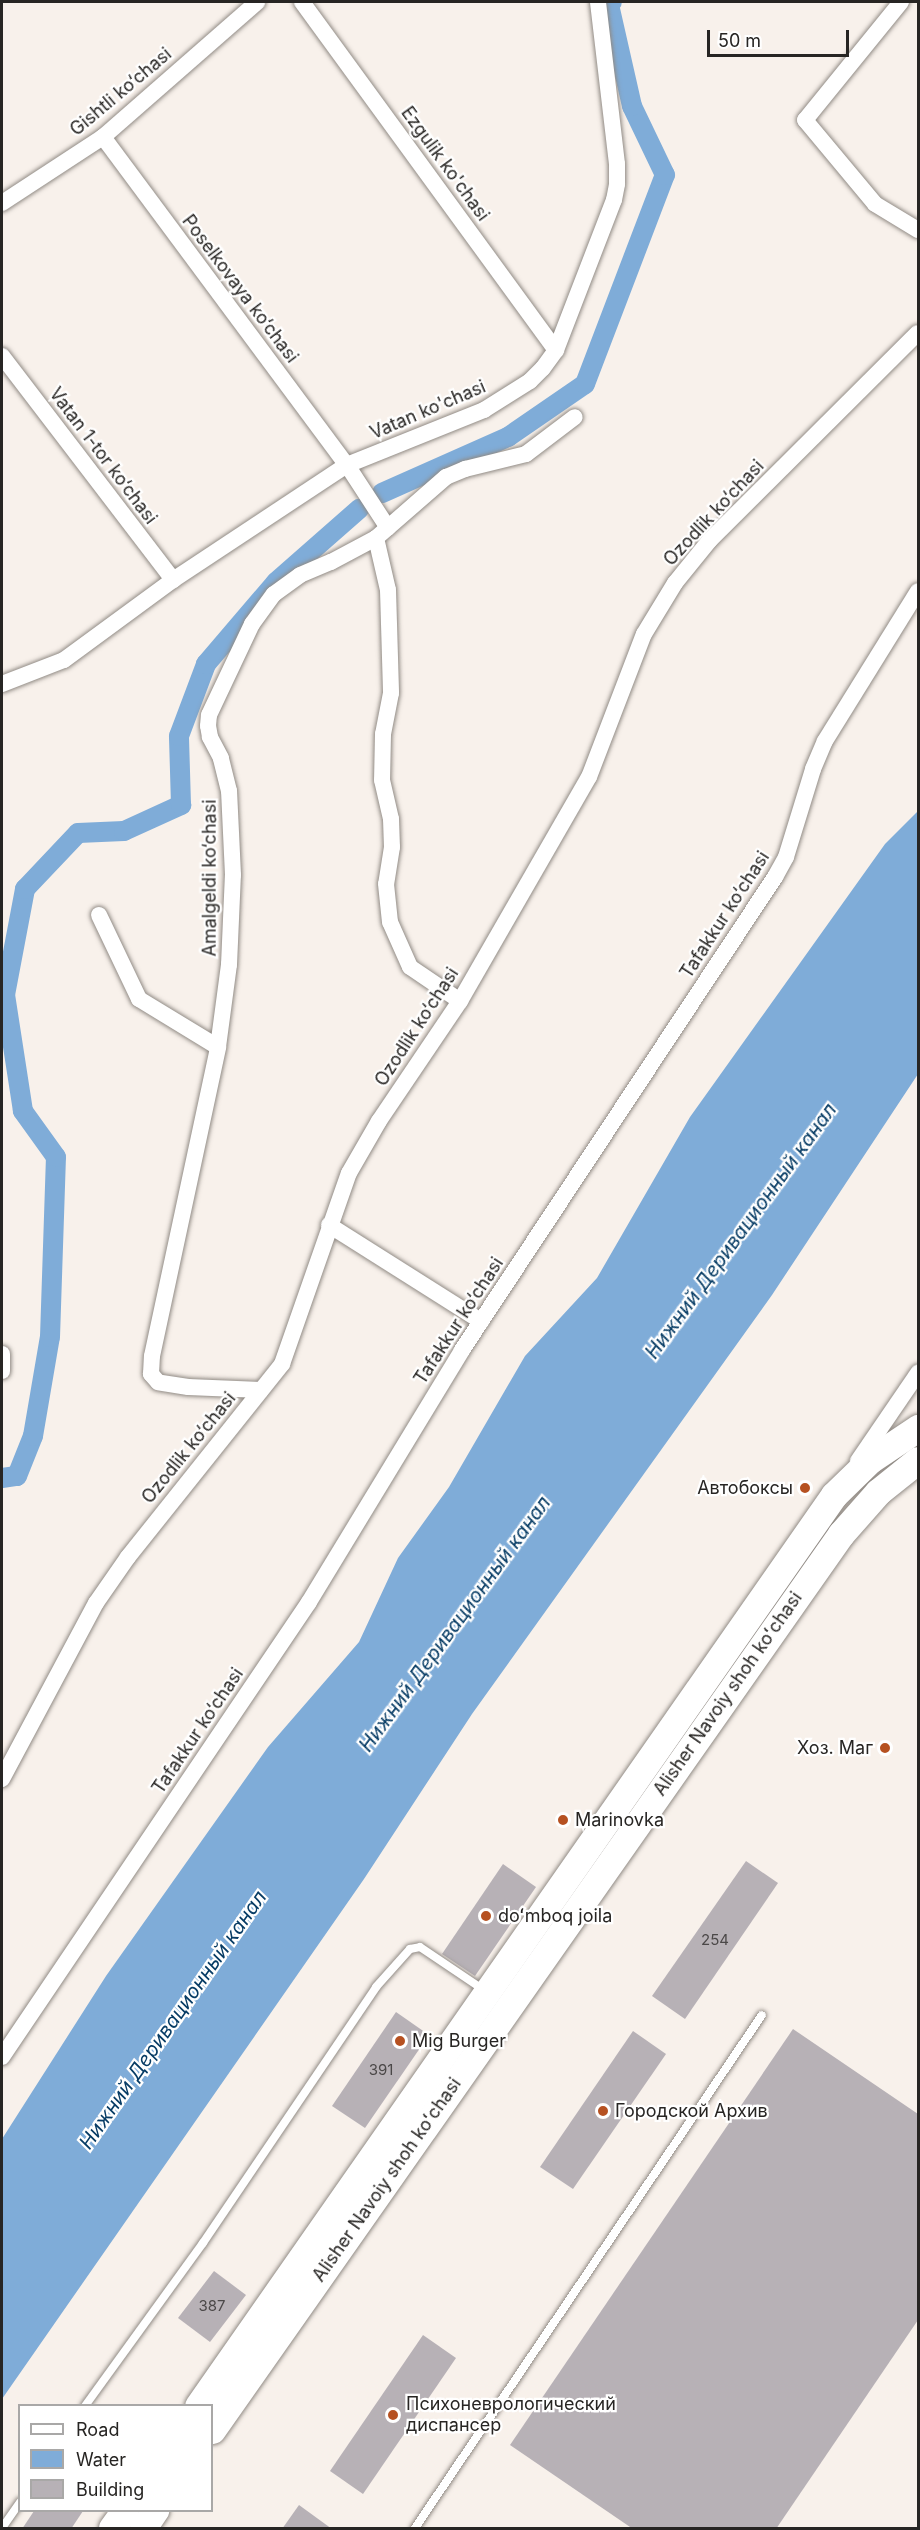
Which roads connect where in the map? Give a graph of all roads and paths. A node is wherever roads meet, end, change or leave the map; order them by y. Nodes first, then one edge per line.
1 (257, 2) edge
2 (302, 2) edge
3 (598, 2) edge
4 (901, 2) edge
5 (103, 137) junction
6 (2, 203) edge
7 (918, 230) edge
8 (918, 333) edge
9 (556, 350) junction
10 (2, 356) edge
11 (575, 417) dead end
12 (347, 465) junction
13 (382, 533) junction
14 (173, 580) junction
15 (918, 591) edge
16 (2, 684) edge
17 (99, 915) dead end
18 (460, 1001) junction
19 (218, 1047) junction
20 (329, 1226) junction
21 (481, 1321) junction
22 (2, 1354) edge
23 (2, 1371) edge
24 (918, 1373) edge
25 (261, 1390) junction
26 (918, 1428) edge
27 (918, 1460) edge
28 (834, 1496) junction
29 (2, 1779) edge
30 (486, 1992) junction
31 (762, 2015) dead end
32 (2, 2057) edge
33 (434, 2068) junction
34 (456, 2083) junction
35 (86, 2404) edge
36 (199, 2404) edge
37 (213, 2429) edge
38 (18, 2505) edge
39 (123, 2512) edge
40 (154, 2512) edge
41 (2, 2528) edge
42 (112, 2529) edge
43 (143, 2529) edge
44 (415, 2529) edge

1 - 5 street, Gishtli ko‘chasi
2 - 9 street, Ezgulik ko'chasi
3 - 9 street, Vatan ko'chasi
4 - 7 street
5 - 6 street, Gishtli ko‘chasi
5 - 12 street, Poselkovaya ko‘chasi
8 - 18 street, Ozodlik ko‘chasi
9 - 12 street, Vatan ko'chasi
10 - 14 street, Vatan 1-tor ko‘chasi
11 - 13 street, Amalgeldi ko‘chasi
12 - 13 street, Poselkovaya ko‘chasi
12 - 14 street, Vatan ko'chasi
13 - 18 street
13 - 19 street, Amalgeldi ko‘chasi
14 - 16 street, Vatan ko'chasi
15 - 21 street, Tafakkur ko‘chasi
17 - 19 street
18 - 20 street, Ozodlik ko‘chasi
19 - 25 street, Amalgeldi ko‘chasi
20 - 21 street
20 - 25 street, Ozodlik ko‘chasi
21 - 32 street, Tafakkur ko‘chasi
22 - 23 street
24 - 28 street
25 - 29 street, Ozodlik ko‘chasi
26 - 28 main road, Alisher Navoiy shoh koʻchasi
27 - 34 main road, Alisher Navoiy shoh koʻchasi
28 - 30 main road, Alisher Navoiy shoh koʻchasi
30 - 33 main road, Alisher Navoiy shoh koʻchasi
30 - 35 lane
31 - 44 lane
33 - 34 main road
33 - 36 main road, Alisher Navoiy shoh koʻchasi
34 - 37 main road, Alisher Navoiy shoh koʻchasi
38 - 41 lane
39 - 42 main road
40 - 43 main road

